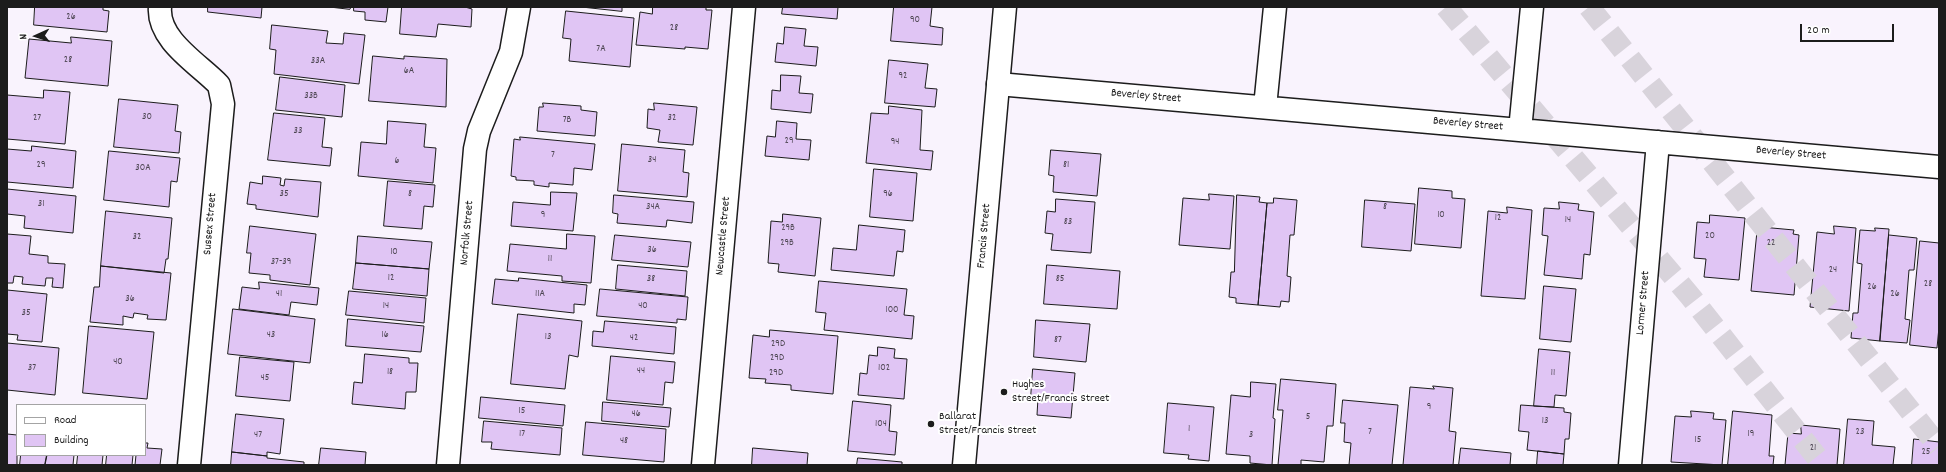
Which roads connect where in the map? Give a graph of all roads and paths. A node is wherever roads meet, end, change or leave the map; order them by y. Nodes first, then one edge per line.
1 (160, 7) edge
2 (519, 7) edge
3 (744, 7) edge
4 (1005, 7) edge
5 (1275, 7) edge
6 (1532, 7) edge
7 (998, 84) junction
8 (1265, 107) junction
9 (1520, 130) junction
10 (1658, 142) junction
11 (1939, 167) edge
12 (189, 465) edge
13 (448, 465) edge
14 (703, 465) edge
15 (964, 465) edge
16 (1630, 465) edge

1 - 12 street, Sussex Street
2 - 13 street, Norfolk Street
3 - 14 street, Newcastle Street
4 - 7 street, Francis Street
5 - 8 street
6 - 9 street
7 - 8 street, Beverley Street
7 - 15 street, Francis Street
8 - 9 street, Beverley Street
9 - 10 street, Beverley Street
10 - 11 street, Beverley Street
10 - 16 street, Lormer Street

